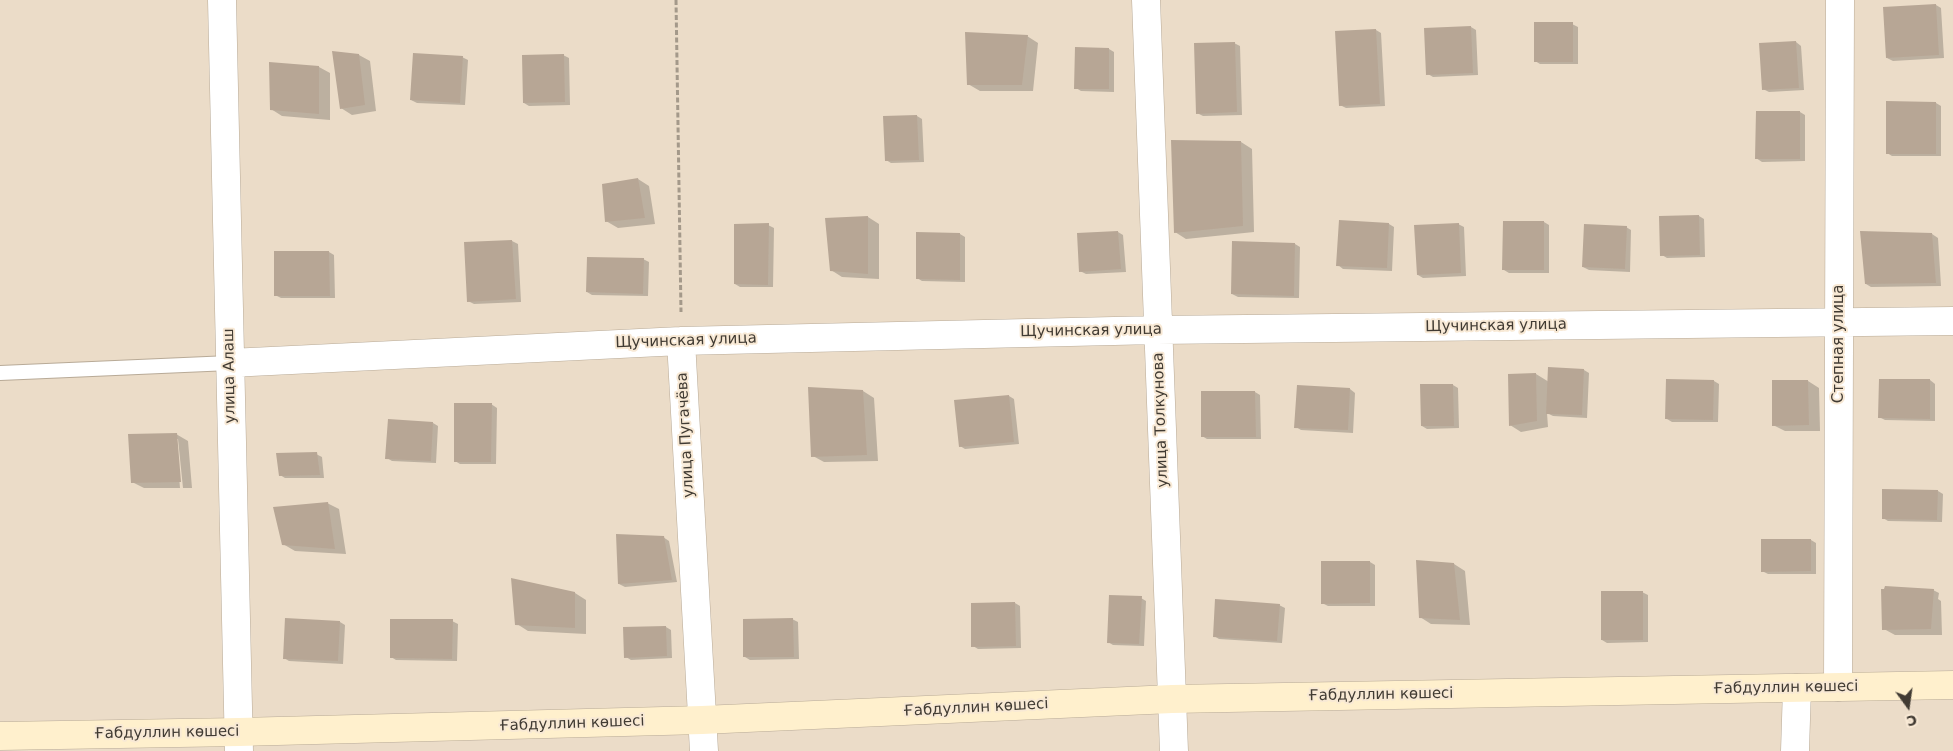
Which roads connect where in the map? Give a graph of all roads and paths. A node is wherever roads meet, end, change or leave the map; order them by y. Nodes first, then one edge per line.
1 (222, 0) edge
2 (676, 0) edge
3 (1146, 0) edge
4 (1840, 0) edge
5 (1953, 322) edge
6 (1839, 323) junction
7 (1157, 330) junction
8 (681, 340) junction
9 (230, 363) junction
10 (0, 372) edge
11 (1953, 685) edge
12 (1838, 687) junction
13 (1796, 688) junction
14 (1172, 699) junction
15 (702, 720) junction
16 (0, 736) edge
17 (239, 742) edge
18 (704, 751) edge
19 (1174, 751) edge
20 (1795, 751) edge

1 - 9 street, улица Алаш
2 - 8 path
3 - 7 street, улица Толкунова
4 - 6 street, Степная улица
5 - 6 street, Щучинская улица
6 - 7 street, Щучинская улица
6 - 12 street, Степная улица
7 - 8 street, Щучинская улица
7 - 14 street, улица Толкунова
8 - 9 street, Щучинская улица
8 - 15 street, улица Пугачёва
9 - 10 lane
9 - 17 street, улица Алаш
11 - 12 street, Ғабдуллин көшесі
12 - 13 street, Ғабдуллин көшесі
13 - 14 street, Ғабдуллин көшесі
13 - 20 street
14 - 15 street, Ғабдуллин көшесі
14 - 19 street, улица Толкунова
15 - 17 street, Ғабдуллин көшесі
15 - 18 street, улица Пугачёва
16 - 17 street, Ғабдуллин көшесі

